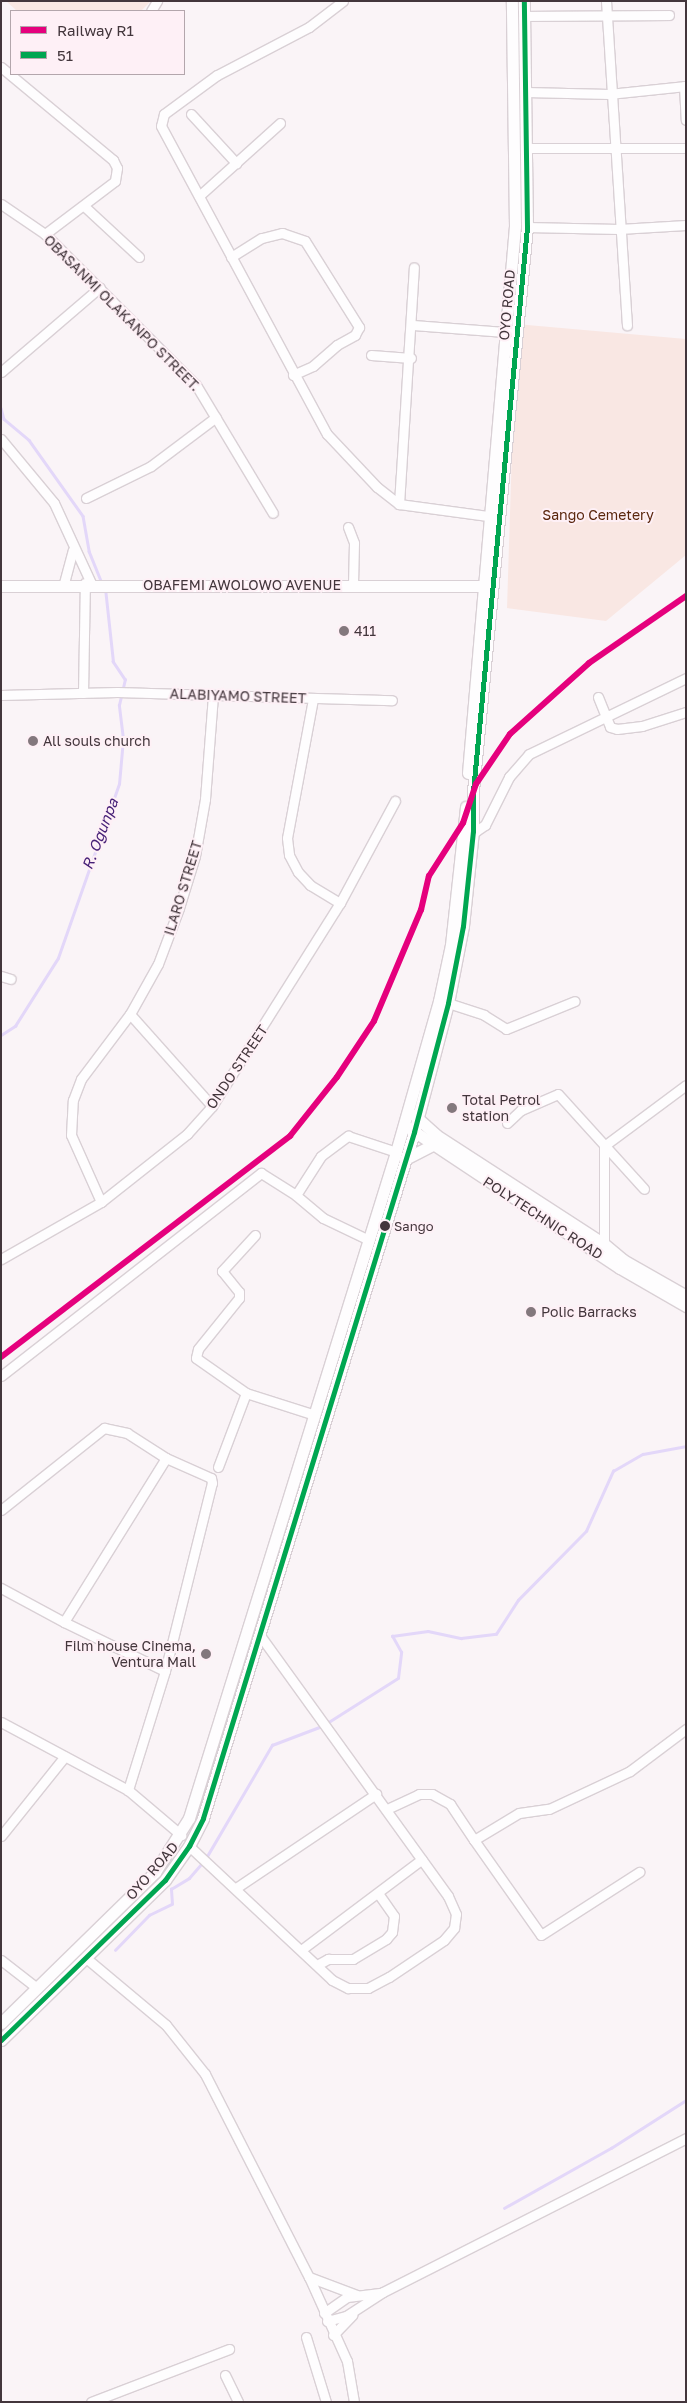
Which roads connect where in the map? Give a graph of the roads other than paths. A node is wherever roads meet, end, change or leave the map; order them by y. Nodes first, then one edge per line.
1 (342, 1) edge
2 (512, 1) edge
3 (524, 1) edge
4 (606, 1) edge
5 (669, 15) dead end
6 (524, 16) junction
7 (606, 16) junction
8 (11, 75) edge
9 (685, 86) edge
10 (526, 92) junction
11 (609, 94) junction
12 (191, 114) dead end
13 (686, 120) edge
14 (280, 123) dead end
15 (614, 147) junction
16 (527, 148) junction
17 (686, 148) edge
18 (236, 163) junction
19 (199, 196) junction
20 (1, 204) edge
21 (84, 206) junction
22 (686, 225) edge
23 (527, 227) junction
24 (619, 229) junction
25 (45, 234) junction
26 (139, 256) dead end
27 (230, 257) junction
28 (414, 267) dead end
29 (100, 287) junction
30 (413, 325) junction
31 (627, 325) dead end
32 (505, 332) junction
33 (371, 355) dead end
34 (411, 358) junction
35 (2, 372) edge
36 (293, 375) junction
37 (216, 417) junction
38 (1, 439) edge
39 (86, 498) dead end
40 (399, 504) junction
41 (273, 513) dead end
42 (488, 516) junction
43 (501, 517) junction
44 (348, 527) dead end
45 (73, 549) junction
46 (64, 583) junction
47 (96, 584) junction
48 (353, 585) junction
49 (1, 586) edge
50 (489, 586) junction
51 (686, 678) edge
52 (84, 692) junction
53 (1, 695) edge
54 (213, 695) junction
55 (598, 697) dead end
56 (312, 699) junction
57 (392, 700) dead end
58 (686, 712) edge
59 (607, 718) junction
60 (395, 802) dead end
61 (468, 831) junction
62 (340, 903) junction
63 (1, 976) edge
64 (12, 979) dead end
65 (575, 1001) dead end
66 (448, 1003) junction
67 (130, 1014) junction
68 (686, 1085) edge
69 (212, 1106) junction
70 (413, 1115) junction
71 (507, 1123) dead end
72 (404, 1124) junction
73 (414, 1132) junction
74 (432, 1145) junction
75 (604, 1146) junction
76 (401, 1155) junction
77 (500, 1184) junction
78 (644, 1189) dead end
79 (296, 1195) junction
80 (101, 1202) junction
81 (256, 1235) dead end
82 (369, 1240) junction
83 (604, 1244) junction
84 (1, 1259) edge
85 (686, 1296) edge
86 (686, 1306) edge
87 (1, 1376) edge
88 (246, 1393) junction
89 (315, 1415) junction
90 (314, 1438) junction
91 (166, 1458) junction
92 (218, 1466) dead end
93 (1, 1510) edge
94 (1, 1588) edge
95 (64, 1622) junction
96 (260, 1636) junction
97 (165, 1671) junction
98 (1, 1722) edge
99 (686, 1729) edge
100 (65, 1756) junction
101 (128, 1790) junction
102 (376, 1794) junction
103 (387, 1809) junction
104 (181, 1835) junction
105 (1, 1836) edge
106 (474, 1840) junction
107 (190, 1846) junction
108 (422, 1859) junction
109 (639, 1872) dead end
110 (236, 1888) junction
111 (378, 1893) junction
112 (302, 1950) junction
113 (86, 1958) junction
114 (1, 1960) edge
115 (317, 1965) junction
116 (37, 1988) junction
117 (1, 2023) edge
118 (1, 2040) edge
119 (686, 2138) edge
120 (309, 2277) junction
121 (383, 2292) junction
122 (357, 2295) junction
123 (358, 2309) junction
124 (326, 2317) junction
125 (334, 2335) junction
126 (306, 2337) dead end
127 (229, 2349) dead end
128 (225, 2375) dead end
129 (91, 2402) edge
130 (238, 2402) edge
131 (326, 2402) edge
132 (354, 2402) edge

1 - 19 street
2 - 32 main road, OYO ROAD
3 - 6 main road, OYO ROAD
4 - 7 street
5 - 7 street
6 - 7 street
6 - 10 main road, OYO ROAD
7 - 11 street
8 - 21 street
9 - 11 street
9 - 13 street
10 - 11 street
10 - 16 main road, OYO ROAD
11 - 15 street
12 - 18 street
14 - 18 street
15 - 16 street
15 - 17 street
15 - 24 street
16 - 23 main road, OYO ROAD
18 - 19 street
19 - 27 street
20 - 25 street, OBASANMI OLAKANPO STREET.
21 - 25 street
21 - 26 street
22 - 24 street
23 - 24 street
23 - 43 main road, OYO ROAD
24 - 31 street
25 - 29 street, OBASANMI OLAKANPO STREET.
27 - 36 street
27 - 36 street
28 - 30 street
29 - 35 street
29 - 37 street, OBASANMI OLAKANPO STREET.
30 - 32 street
30 - 34 street
32 - 42 main road, OYO ROAD
33 - 34 street
34 - 40 street
36 - 40 street
37 - 39 street
37 - 41 street, OBASANMI OLAKANPO STREET.
38 - 45 street
40 - 42 street
42 - 43 street
42 - 50 main road, OYO ROAD
43 - 50 main road, OYO ROAD
44 - 48 street
45 - 46 street
45 - 47 street
46 - 47 main road, OBAFEMI AWOLOWO AVENUE
46 - 49 main road, OBAFEMI AWOLOWO AVENUE
47 - 48 main road, OBAFEMI AWOLOWO AVENUE
47 - 52 street
48 - 50 main road, OBAFEMI AWOLOWO AVENUE
50 - 61 main road, OYO ROAD
51 - 59 street
52 - 53 street, ALABIYAMO STREET
52 - 54 street, ALABIYAMO STREET
54 - 56 street, ALABIYAMO STREET
54 - 67 street, ILARO STREET
55 - 59 street
56 - 57 street, ALABIYAMO STREET
56 - 62 street
58 - 59 street
59 - 61 street
60 - 62 street, ONDO STREET
61 - 66 main road, OYO ROAD
61 - 70 main road, OYO ROAD
62 - 69 street, ONDO STREET
63 - 64 street
65 - 66 street
66 - 70 main road, OYO ROAD
67 - 69 street
67 - 80 street, ILARO STREET
68 - 75 street
69 - 80 street, ONDO STREET
70 - 72 main road, OYO ROAD
70 - 73 main road, OYO ROAD
70 - 77 main road, POLYTECHNIC ROAD
71 - 75 street
72 - 73 main road, POLYTECHNIC ROAD
72 - 76 main road, OYO ROAD
73 - 74 main road, POLYTECHNIC ROAD
73 - 76 main road, OYO ROAD
74 - 76 main road
74 - 77 main road, POLYTECHNIC ROAD
75 - 78 street
75 - 83 street
76 - 79 street
76 - 82 main road, OYO ROAD
76 - 90 main road, OYO ROAD
77 - 83 main road, POLYTECHNIC ROAD
77 - 86 main road, POLYTECHNIC ROAD
79 - 82 street
79 - 87 street
80 - 84 street, ONDO STREET
81 - 88 street
82 - 89 main road, OYO ROAD
83 - 85 main road, POLYTECHNIC ROAD
88 - 89 street
88 - 92 street
89 - 90 main road, OYO ROAD
90 - 96 main road, OYO ROAD
90 - 104 main road, OYO ROAD
91 - 93 street
91 - 95 street
91 - 97 street
94 - 95 street
95 - 97 street
96 - 102 street
96 - 107 main road, OYO ROAD
97 - 101 street
98 - 100 street
99 - 106 street
100 - 101 street
100 - 105 street
101 - 104 street
102 - 103 street
102 - 110 street
103 - 106 street
103 - 108 street
104 - 116 main road, OYO ROAD
106 - 109 street
107 - 110 street
107 - 113 main road, OYO ROAD
108 - 111 street
108 - 115 street
110 - 112 street
111 - 112 street
111 - 115 street
112 - 115 street
113 - 118 main road, OYO ROAD
113 - 120 street
114 - 116 street
116 - 117 main road, OYO ROAD
119 - 121 street
120 - 122 street
120 - 124 street
121 - 122 street
121 - 123 street
122 - 124 street
123 - 124 street
123 - 125 street
124 - 125 street
125 - 132 street
126 - 131 street
127 - 129 street
128 - 130 street

